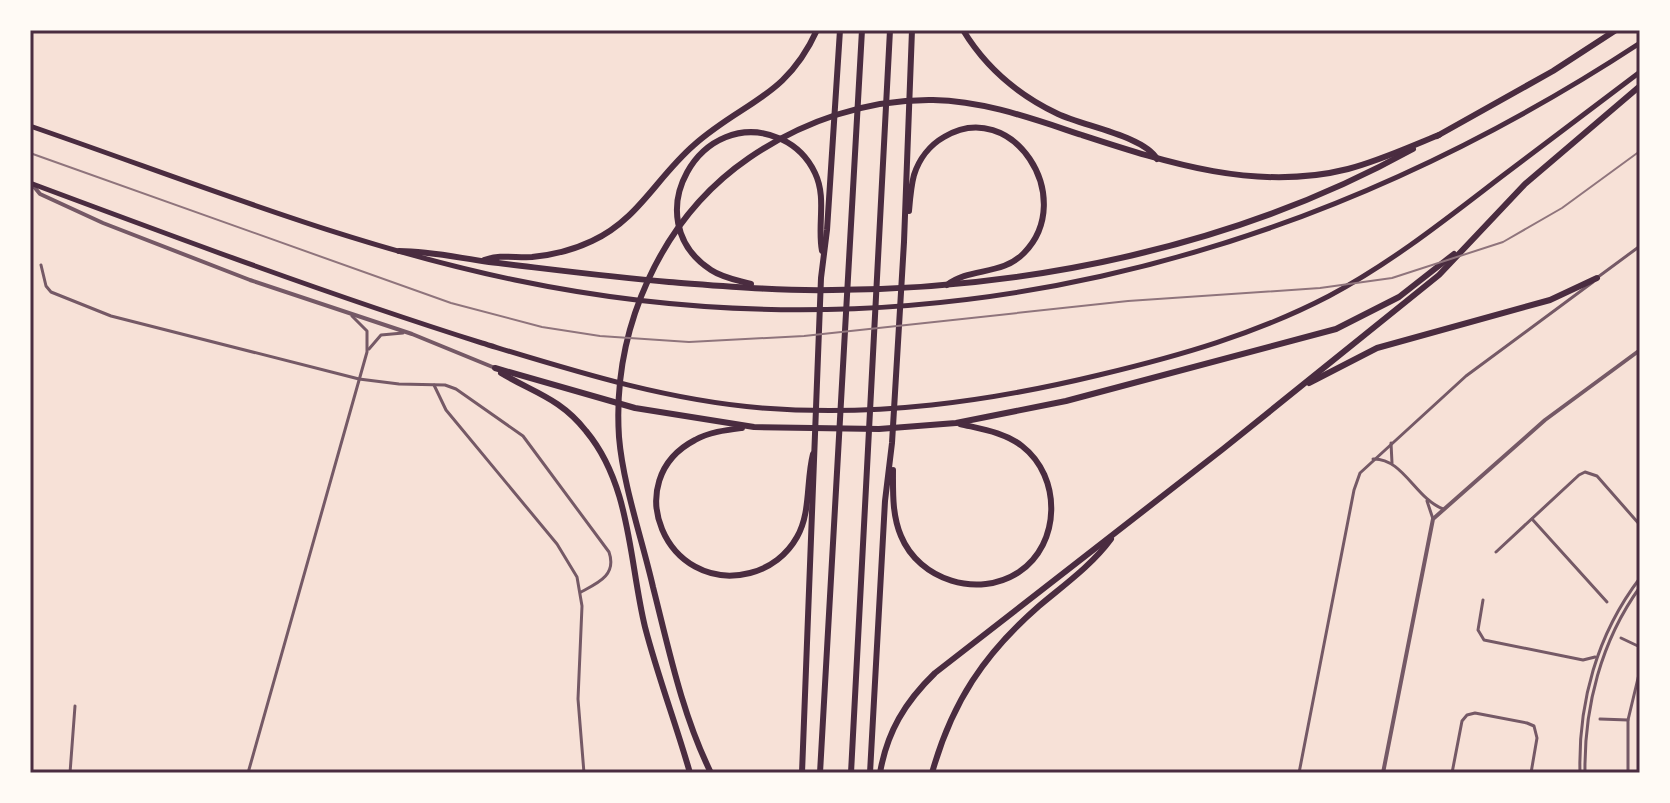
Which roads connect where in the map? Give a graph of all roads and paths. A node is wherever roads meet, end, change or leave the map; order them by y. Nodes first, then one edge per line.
1 (817, 30) edge
2 (840, 30) edge
3 (862, 30) edge
4 (890, 30) edge
5 (912, 30) edge
6 (963, 30) edge
7 (1616, 30) edge
8 (1640, 43) edge
9 (1640, 72) edge
10 (1640, 86) edge
11 (30, 126) edge
12 (1439, 135) junction
13 (1157, 159) junction
14 (31, 183) edge
15 (904, 242) junction
16 (1466, 245) junction
17 (1640, 246) edge
18 (399, 251) junction
19 (823, 260) junction
20 (483, 261) junction
21 (41, 265) dead end
22 (1597, 278) junction
23 (945, 285) junction
24 (766, 287) junction
25 (343, 309) junction
26 (412, 334) junction
27 (1640, 350) edge
28 (367, 352) junction
29 (495, 368) junction
30 (359, 379) junction
31 (434, 385) junction
32 (1301, 386) junction
33 (956, 423) junction
34 (754, 427) junction
35 (1391, 442) junction
36 (816, 443) junction
37 (892, 443) junction
38 (1373, 459) junction
39 (1392, 463) junction
40 (1427, 501) junction
41 (1443, 509) junction
42 (1433, 519) junction
43 (1532, 519) junction
44 (1640, 525) edge
45 (1114, 533) junction
46 (1496, 552) dead end
47 (1640, 578) edge
48 (1640, 587) edge
49 (581, 592) junction
50 (1483, 600) dead end
51 (1607, 602) dead end
52 (1621, 638) dead end
53 (1640, 647) edge
54 (1596, 657) junction
55 (1583, 660) junction
56 (1592, 670) junction
57 (1640, 670) edge
58 (75, 706) dead end
59 (1600, 719) dead end
60 (1628, 720) junction
61 (70, 773) edge
62 (248, 773) edge
63 (584, 773) edge
64 (690, 773) edge
65 (711, 773) edge
66 (802, 773) edge
67 (820, 773) edge
68 (851, 773) edge
69 (870, 773) edge
70 (880, 773) edge
71 (932, 773) edge
72 (1299, 773) edge
73 (1383, 773) edge
74 (1452, 773) edge
75 (1531, 773) edge
76 (1582, 773) edge
77 (1628, 773) edge

1 - 20 highway
2 - 19 highway
3 - 67 highway
4 - 68 highway
5 - 15 highway
6 - 13 highway
7 - 12 highway
8 - 18 highway
9 - 14 highway
10 - 16 highway
11 - 18 highway
12 - 13 highway
12 - 23 highway
13 - 65 highway
14 - 25 street
15 - 23 highway
15 - 37 highway
16 - 32 highway
16 - 33 highway
17 - 22 street
18 - 20 highway
19 - 24 highway
19 - 36 highway
20 - 24 highway
21 - 30 street
22 - 32 highway
22 - 35 street
23 - 24 highway
25 - 26 street
25 - 28 street
26 - 28 street
26 - 29 street
27 - 41 street
28 - 30 street
29 - 34 highway
29 - 64 highway
30 - 31 street
30 - 62 street
31 - 49 street
31 - 49 street
32 - 45 highway
33 - 34 highway
33 - 37 highway
34 - 36 highway
35 - 38 street
35 - 39 street
36 - 66 highway
37 - 69 highway
38 - 39 street
38 - 72 street
39 - 40 street
40 - 41 street
40 - 42 street
41 - 42 street
42 - 73 street
43 - 44 street
43 - 46 street
43 - 51 street
45 - 70 highway
45 - 71 highway
47 - 54 street
48 - 76 street
49 - 63 street
50 - 55 street
52 - 53 street
54 - 55 street
54 - 56 street
55 - 56 street
56 - 76 street
57 - 60 street
58 - 61 street
59 - 60 street
60 - 77 street
74 - 75 street

